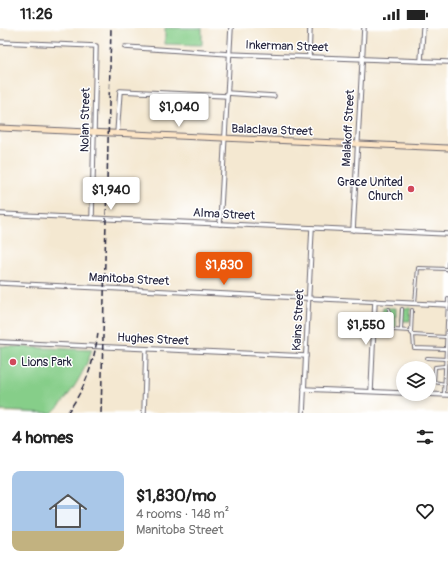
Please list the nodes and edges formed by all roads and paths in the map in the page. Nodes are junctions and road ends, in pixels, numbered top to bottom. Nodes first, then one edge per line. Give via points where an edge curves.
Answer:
1 (231, 28) edge
2 (310, 28) edge
3 (364, 28) edge
4 (423, 28) edge
5 (0, 42) edge
6 (125, 47) dead end
7 (230, 54) junction
8 (309, 56) junction
9 (362, 59) junction
10 (421, 61) junction
11 (448, 62) edge
12 (227, 95) junction
13 (274, 96) dead end
14 (0, 128) edge
15 (95, 133) junction
16 (116, 134) junction
17 (224, 138) junction
18 (357, 144) junction
19 (448, 148) edge
20 (0, 214) edge
21 (92, 218) junction
22 (220, 224) junction
23 (312, 228) junction
24 (353, 230) junction
25 (448, 234) edge
26 (448, 263) edge
27 (448, 270) edge
28 (0, 283) edge
29 (309, 298) junction
30 (448, 299) edge
31 (375, 301) junction
32 (415, 303) junction
33 (448, 305) edge
34 (389, 309) dead end
35 (402, 309) dead end
36 (412, 310) dead end
37 (374, 329) junction
38 (388, 330) junction
39 (401, 330) junction
40 (411, 331) junction
41 (413, 336) junction
42 (446, 337) junction
43 (0, 342) edge
44 (146, 349) junction
45 (446, 349) junction
46 (306, 356) junction
47 (427, 358) dead end
48 (446, 359) junction
49 (445, 366) junction
50 (445, 384) junction
51 (304, 388) junction
52 (371, 392) junction
53 (396, 393) edge
54 (436, 395) edge
55 (446, 395) edge
56 (144, 413) edge
57 (303, 413) edge

1 - 7 street
2 - 8 street
3 - 9 street, Malakoff Street
4 - 10 street
5 - 15 street, Nolan Street via 96,46
6 - 7 street, Inkerman Street
7 - 8 street, Inkerman Street
7 - 12 street
8 - 9 street, Inkerman Street
9 - 10 street, Inkerman Street
9 - 18 street, Malakoff Street
10 - 11 street, Inkerman Street
12 - 13 street
12 - 16 street via 120,91
12 - 17 street
14 - 15 street, Balaclava Street
15 - 16 street, Balaclava Street
15 - 21 street, Nolan Street
16 - 17 street, Balaclava Street
17 - 18 street, Balaclava Street
17 - 22 street
18 - 19 street, Balaclava Street
18 - 24 street, Malakoff Street
20 - 21 street, Alma Street
21 - 22 street, Alma Street
22 - 23 street, Alma Street
23 - 24 street, Alma Street
23 - 29 street, Kains Street
24 - 25 street, Alma Street
26 - 27 lane
27 - 32 lane via 418,268
28 - 29 street, Manitoba Street
29 - 31 street, Manitoba Street
29 - 46 street, Kains Street
30 - 33 lane
31 - 32 street, Manitoba Street
31 - 37 street
32 - 33 street, Manitoba Street
33 - 42 lane
34 - 38 lane
35 - 39 lane
36 - 40 lane
37 - 38 lane
37 - 52 street
38 - 39 lane
39 - 40 lane
40 - 41 lane
41 - 42 lane
41 - 45 lane via 414,348
42 - 45 lane
43 - 44 street, Hughes Street
44 - 46 street, Hughes Street
44 - 56 street
45 - 48 lane
46 - 51 street, Kains Street
47 - 48 lane
48 - 49 lane
49 - 50 lane
49 - 50 lane via 435,367 434,382
50 - 55 lane
51 - 52 street
51 - 57 street, Kains Street
52 - 53 street
54 - 55 street

